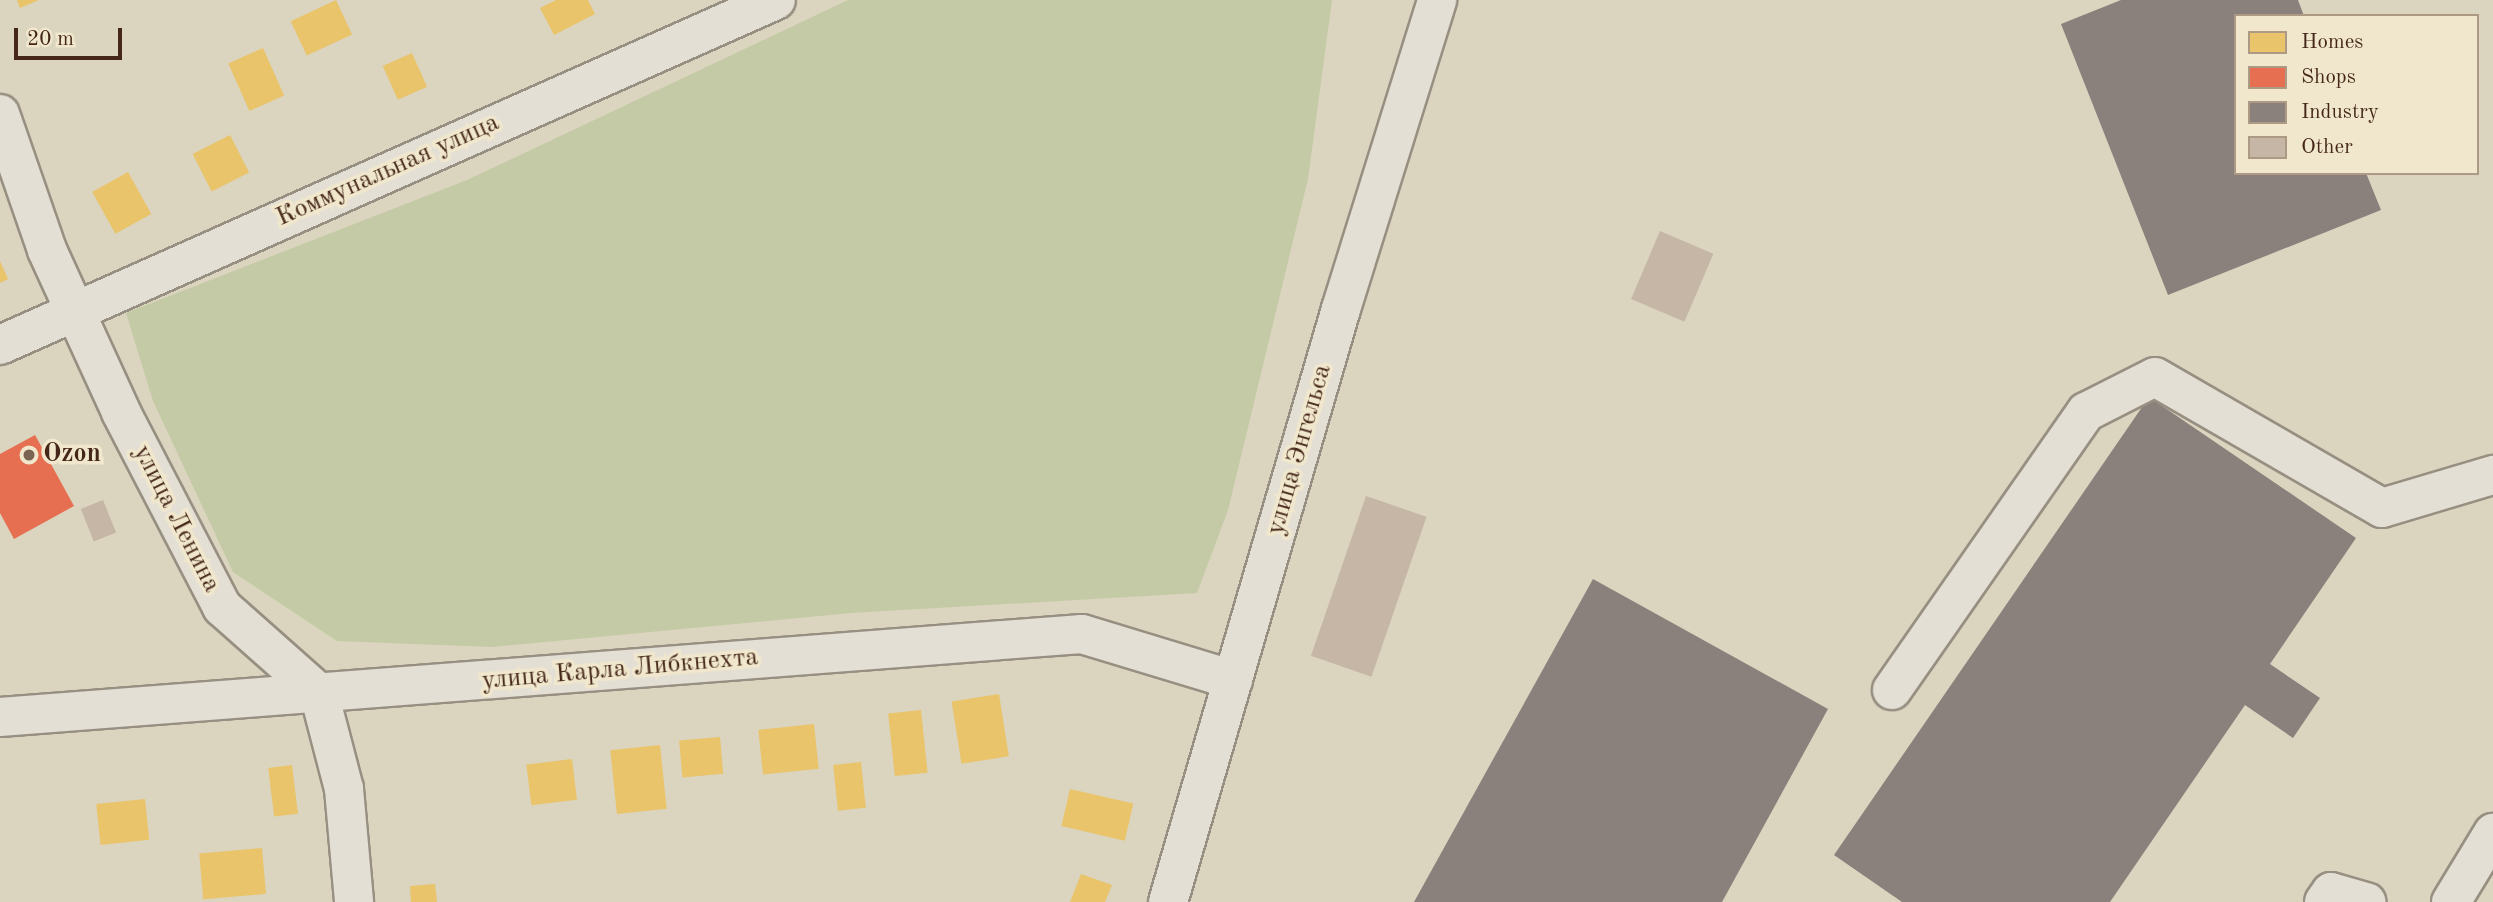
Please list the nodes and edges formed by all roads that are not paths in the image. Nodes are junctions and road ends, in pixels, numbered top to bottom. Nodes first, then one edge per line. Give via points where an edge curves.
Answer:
1 (776, 0) edge
2 (1437, 0) edge
3 (0, 114) edge
4 (76, 308) junction
5 (0, 345) edge
6 (2493, 475) edge
7 (1233, 680) junction
8 (1892, 690) dead end
9 (319, 692) junction
10 (0, 717) edge
11 (2493, 833) edge
12 (354, 902) edge
13 (1168, 902) edge
14 (2324, 902) edge
15 (2367, 902) edge
16 (2451, 902) edge

1 - 4 street, Коммунальная улица
2 - 7 street, улица Энгельса via 1340,309
3 - 4 street, улица Ленина via 47,250
4 - 5 street, Коммунальная улица
4 - 9 street, улица Ленина via 121,412 222,607
6 - 8 street via 2382,508 2155,377 2087,412
7 - 9 street, улица Карла Либкнехта via 1082,634
7 - 13 street, улица Энгельса
9 - 10 street, улица Карла Либкнехта
9 - 12 street via 344,789
11 - 16 street
14 - 15 street via 2331,892

